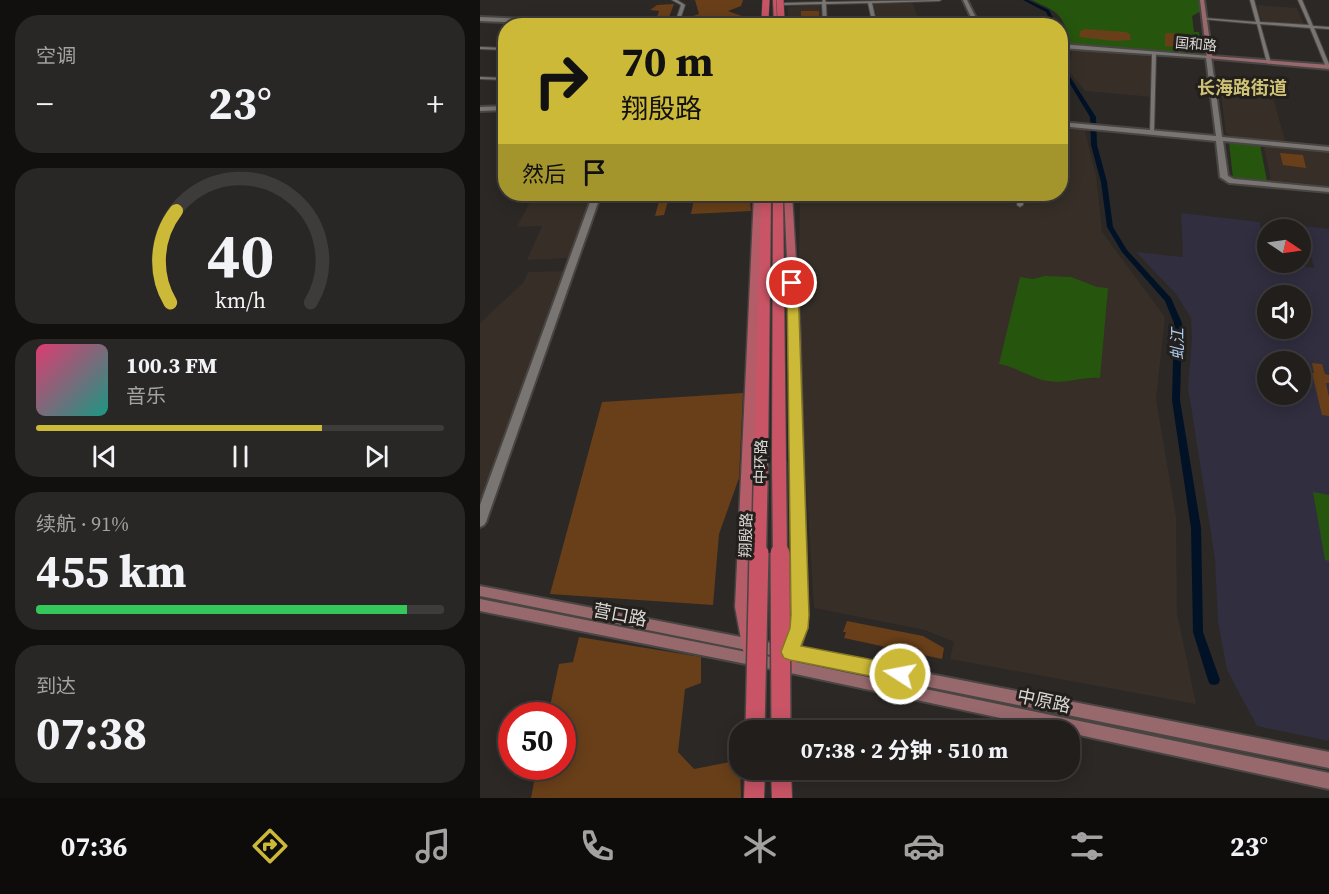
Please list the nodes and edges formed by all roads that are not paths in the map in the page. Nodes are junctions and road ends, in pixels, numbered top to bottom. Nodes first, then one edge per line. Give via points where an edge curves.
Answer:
1 (674, 0) edge
2 (766, 0) edge
3 (939, 0) edge
4 (965, 0) edge
5 (1202, 0) edge
6 (1252, 0) edge
7 (1300, 0) edge
8 (781, 2) edge
9 (824, 2) edge
10 (870, 3) junction
11 (679, 18) edge
12 (765, 18) edge
13 (766, 18) edge
14 (778, 18) edge
15 (782, 18) edge
16 (825, 18) edge
17 (873, 18) edge
18 (974, 18) edge
19 (1204, 19) junction
20 (480, 20) edge
21 (498, 20) edge
22 (498, 21) edge
23 (1258, 22) junction
24 (1310, 26) junction
25 (1329, 28) edge
26 (1068, 47) edge
27 (480, 48) edge
28 (498, 49) edge
29 (1154, 54) dead end
30 (1209, 57) junction
31 (1269, 63) junction
32 (1329, 68) edge
33 (480, 78) edge
34 (498, 79) edge
35 (498, 108) edge
36 (480, 109) edge
37 (1068, 125) edge
38 (1152, 132) junction
39 (1219, 138) junction
40 (1329, 148) edge
41 (1329, 190) edge
42 (595, 201) edge
43 (758, 201) edge
44 (765, 201) edge
45 (778, 201) edge
46 (788, 201) edge
47 (1021, 201) edge
48 (1020, 205) dead end
49 (480, 522) edge
50 (480, 591) edge
51 (480, 605) edge
52 (752, 652) junction
53 (788, 659) junction
54 (754, 720) edge
55 (754, 720) edge
56 (783, 720) edge
57 (784, 720) edge
58 (1329, 760) edge
59 (753, 780) edge
60 (784, 780) edge
61 (1329, 781) edge
62 (753, 798) edge
63 (784, 798) edge

1 - 11 street via 683,8
2 - 12 highway, bridge
2 - 13 highway, bridge
3 - 10 street
4 - 18 street
5 - 19 main road
6 - 23 street
7 - 24 street
8 - 9 street
8 - 14 highway, bridge
8 - 15 highway, bridge
9 - 10 street
9 - 16 street
10 - 17 street
19 - 23 street
19 - 30 main road
20 - 21 street
20 - 22 street
23 - 24 street
23 - 31 street
24 - 25 street
24 - 32 street
26 - 30 street, 国和路
27 - 28 street
29 - 38 street
30 - 31 main road, 国和路
30 - 39 street
31 - 32 main road, 国和路
33 - 34 street
35 - 36 street
37 - 38 street
38 - 39 street
39 - 40 street
39 - 41 street via 1224,177 1228,179
42 - 49 street
43 - 52 main road, 翔殷路 via 743,607
44 - 55 highway, 中环路, bridge
45 - 56 highway, 中环路, bridge
46 - 53 main road via 795,326 800,615
47 - 48 street
50 - 52 main road, 营口路
51 - 52 main road, 营口路
52 - 53 main road
52 - 54 main road, 翔殷路
53 - 57 main road
53 - 58 main road, 中原路
53 - 61 main road, 中原路
59 - 62 highway
60 - 63 highway

